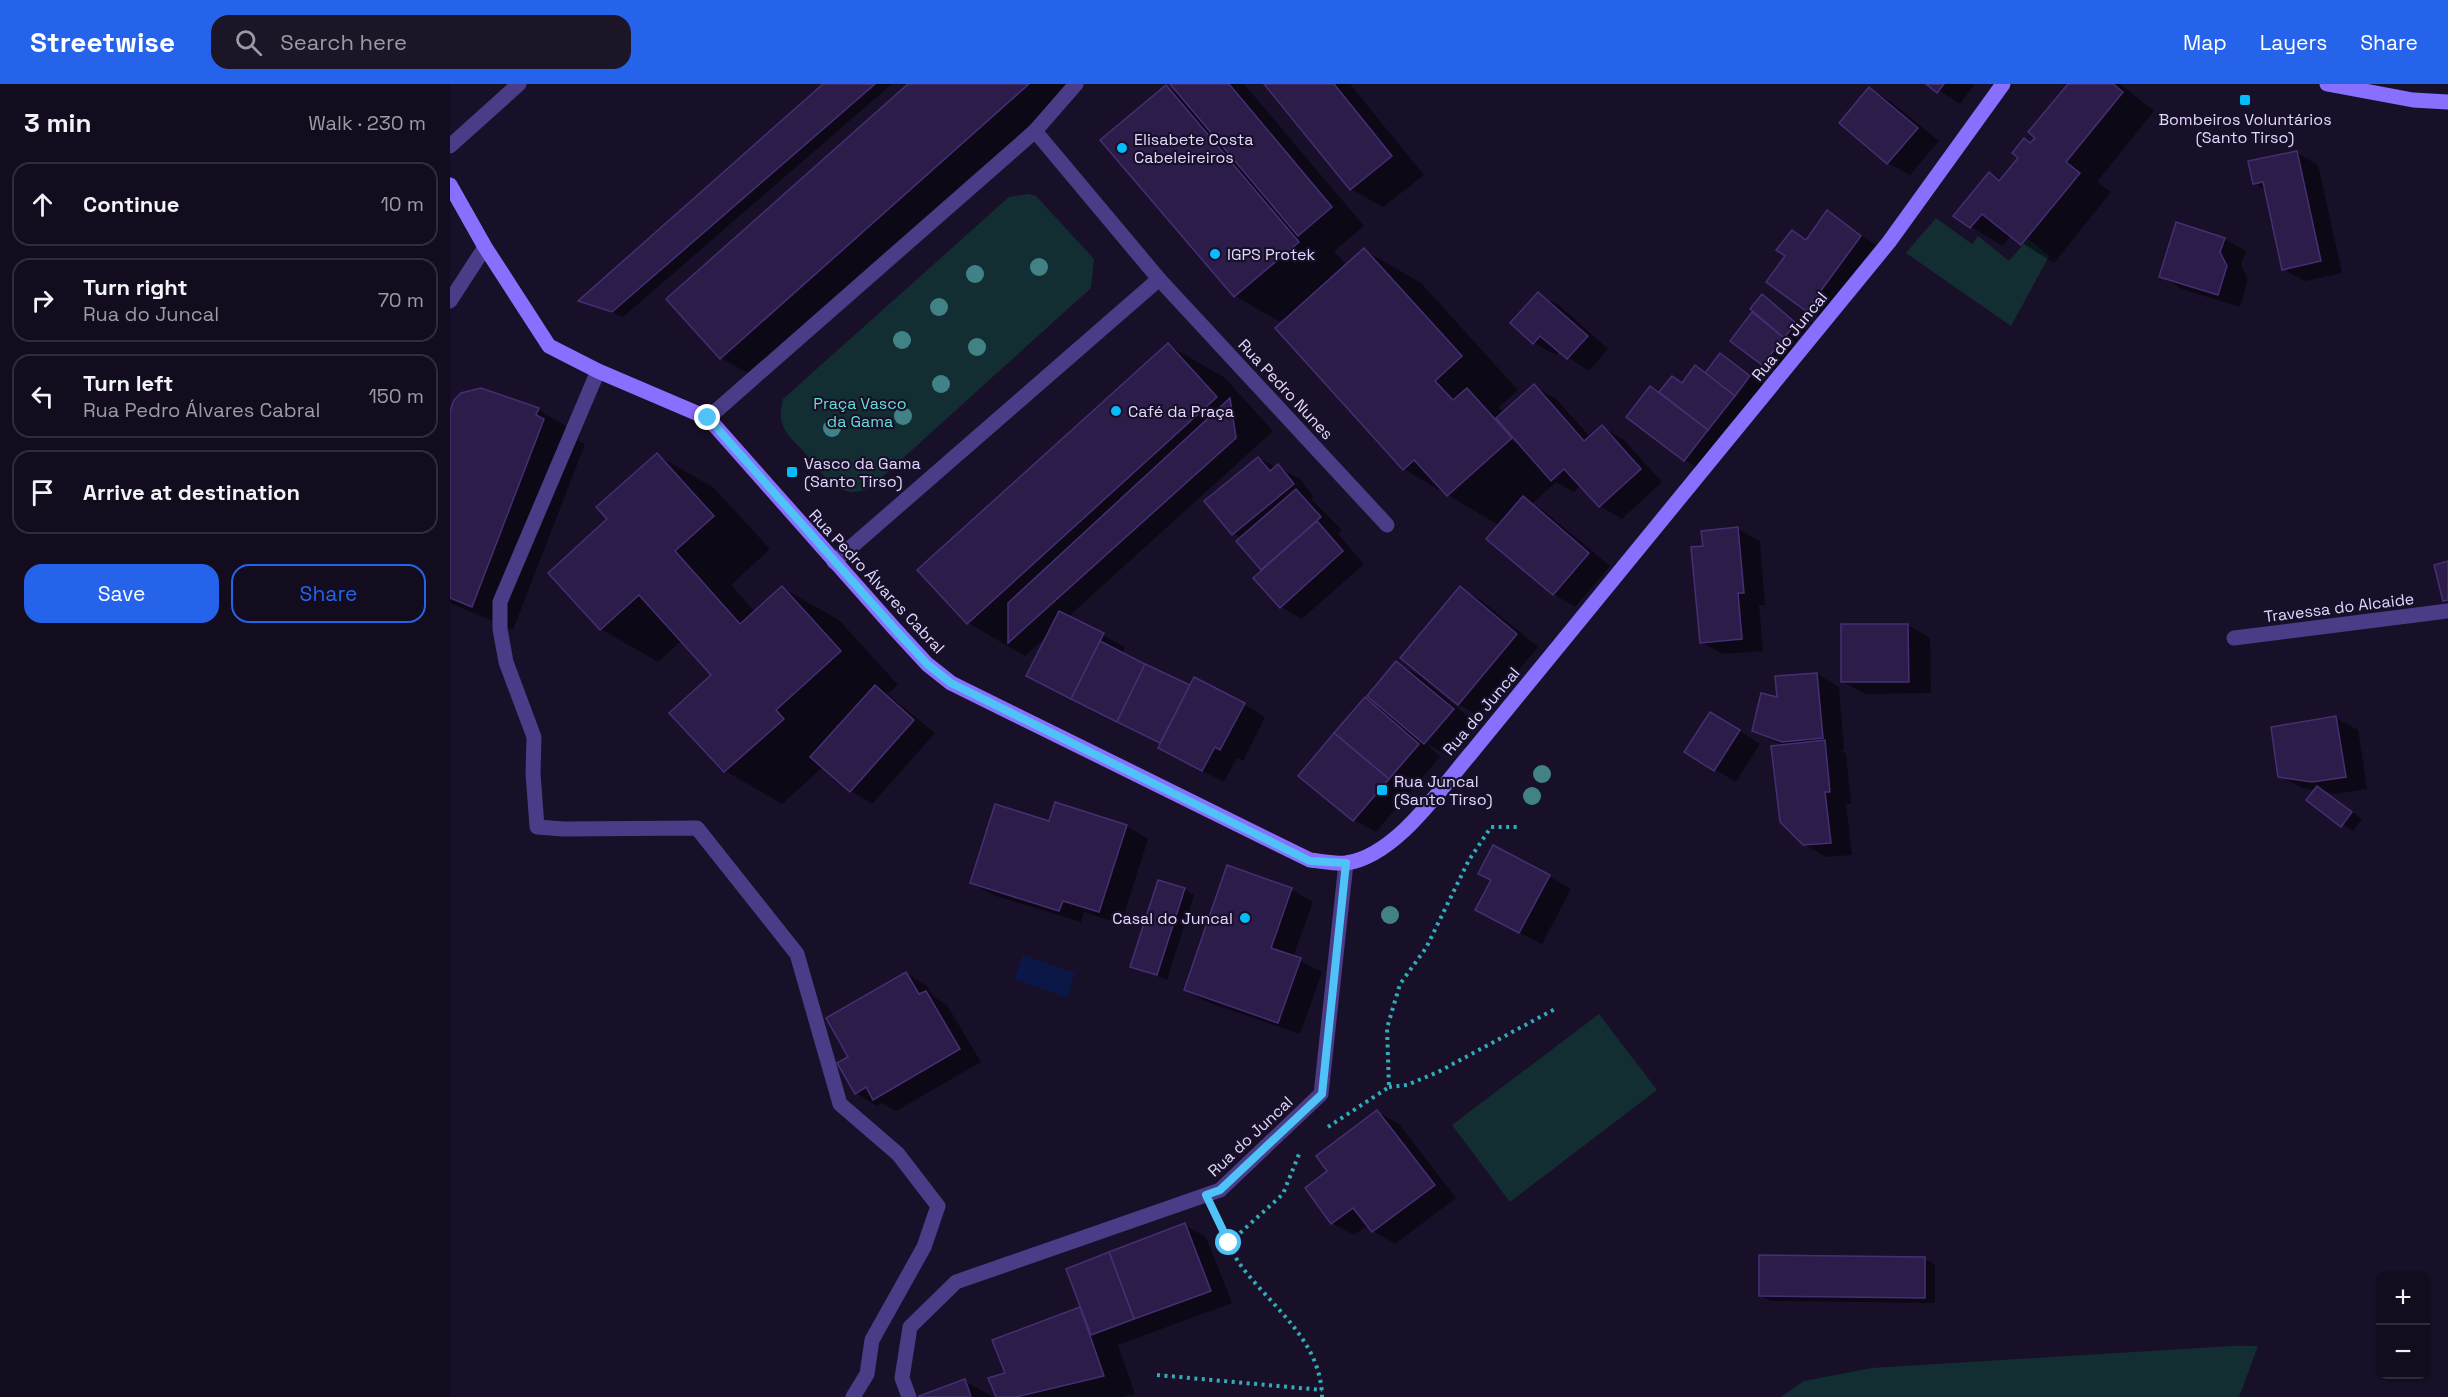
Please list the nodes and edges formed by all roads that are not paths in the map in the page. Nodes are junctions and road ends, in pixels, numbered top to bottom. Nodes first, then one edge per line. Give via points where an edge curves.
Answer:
1 (519, 84) edge
2 (1076, 84) edge
3 (2003, 84) edge
4 (2327, 84) edge
5 (2448, 102) edge
6 (1035, 131) junction
7 (450, 146) edge
8 (450, 185) edge
9 (485, 247) junction
10 (1159, 279) junction
11 (450, 301) edge
12 (598, 371) junction
13 (708, 418) junction
14 (1388, 525) dead end
15 (834, 562) junction
16 (2448, 611) edge
17 (2234, 638) dead end
18 (1346, 863) junction
19 (853, 1397) edge
20 (909, 1397) edge

1 - 7 street
2 - 6 street
3 - 18 street, Rua do Juncal via 1889,242 1472,752 1405,828 1375,853
4 - 5 street via 2413,100
6 - 10 street
6 - 13 street
8 - 9 street, Rua Pedro Álvares Cabral
9 - 11 street
9 - 12 street, Rua Pedro Álvares Cabral via 549,346
10 - 14 street, Rua Pedro Nunes
10 - 15 street
12 - 13 street, Rua Pedro Álvares Cabral
12 - 19 street via 500,602 506,662 534,737 532,773 537,827 697,828 797,954 840,1104 898,1154 938,1206 924,1247 872,1340 867,1374
13 - 15 street, Rua Pedro Álvares Cabral
15 - 18 street, Rua Pedro Álvares Cabral via 927,664 951,683 1310,861
16 - 17 street, Travessa do Alcaide
18 - 20 street, Rua do Juncal via 1322,1094 1220,1190 956,1282 910,1327 902,1378

